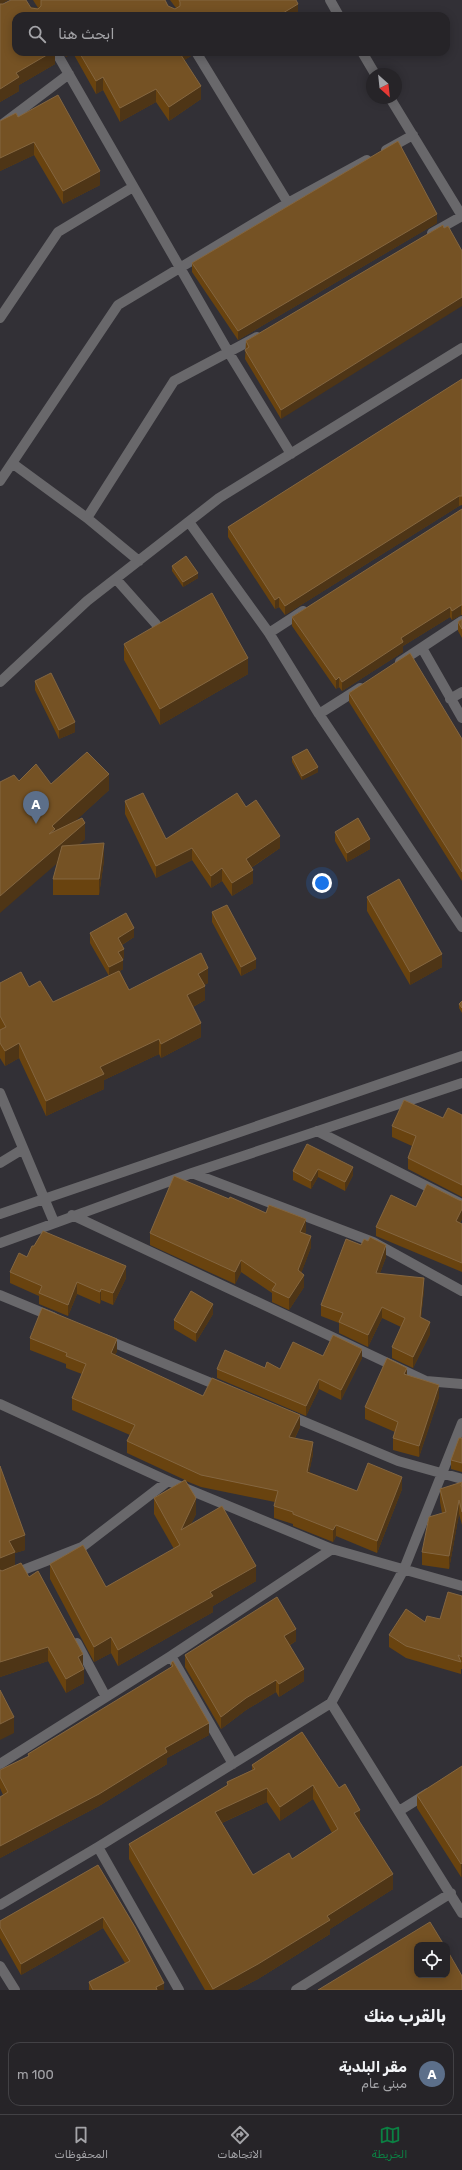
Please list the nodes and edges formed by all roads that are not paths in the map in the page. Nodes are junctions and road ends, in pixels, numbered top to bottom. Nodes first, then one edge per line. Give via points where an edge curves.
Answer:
1 (330, 0) edge
2 (338, 12) edge
3 (58, 56) edge
4 (198, 56) edge
5 (364, 56) edge
6 (371, 68) edge
7 (69, 74) junction
8 (394, 104) edge
9 (0, 126) edge
10 (413, 135) junction
11 (134, 186) junction
12 (288, 203) junction
13 (462, 216) edge
14 (421, 240) edge
15 (180, 268) junction
16 (0, 318) edge
17 (263, 333) edge
18 (462, 348) edge
19 (229, 353) junction
20 (292, 454) junction
21 (12, 463) junction
22 (0, 481) edge
23 (87, 518) junction
24 (189, 522) junction
25 (139, 561) junction
26 (116, 579) junction
27 (309, 608) edge
28 (462, 621) edge
29 (156, 624) edge
30 (269, 633) junction
31 (422, 648) junction
32 (390, 669) edge
33 (371, 681) edge
34 (0, 682) edge
35 (462, 692) edge
36 (450, 699) junction
37 (319, 714) junction
38 (462, 718) edge
39 (462, 927) edge
40 (462, 1056) edge
41 (462, 1083) edge
42 (0, 1093) edge
43 (317, 1131) junction
44 (23, 1149) junction
45 (0, 1163) edge
46 (192, 1173) junction
47 (45, 1197) junction
48 (462, 1204) edge
49 (0, 1214) edge
50 (72, 1215) junction
51 (54, 1222) junction
52 (0, 1243) edge
53 (462, 1291) edge
54 (0, 1295) edge
55 (66, 1322) edge
56 (96, 1335) edge
57 (462, 1384) edge
58 (228, 1390) edge
59 (0, 1404) edge
60 (280, 1412) edge
61 (462, 1423) edge
62 (442, 1472) junction
63 (462, 1479) edge
64 (168, 1481) junction
65 (332, 1549) junction
66 (404, 1569) junction
67 (0, 1579) edge
68 (462, 1586) edge
69 (72, 1635) edge
70 (171, 1656) junction
71 (106, 1697) junction
72 (331, 1703) junction
73 (0, 1764) edge
74 (233, 1764) junction
75 (437, 1788) edge
76 (399, 1811) junction
77 (98, 1847) junction
78 (451, 1893) junction
79 (0, 1905) edge
80 (462, 1913) edge
81 (0, 1966) edge
82 (15, 1990) edge
83 (179, 1990) edge
84 (296, 1990) edge

1 - 2 street
3 - 7 street
4 - 12 street
5 - 6 street
7 - 9 street
7 - 11 street
8 - 10 street
10 - 12 street
10 - 13 street
11 - 15 street
11 - 16 street via 58,232
12 - 15 street
13 - 14 street
15 - 19 street
15 - 21 street via 118,305
17 - 19 street
18 - 20 street
19 - 20 street
19 - 23 street via 174,381
20 - 24 street via 219,498
21 - 22 street
21 - 23 street
23 - 25 street
24 - 25 street
24 - 30 street
25 - 26 street
26 - 29 street
26 - 34 street via 87,601
27 - 30 street
28 - 31 street
30 - 37 street
31 - 32 street
31 - 36 street
33 - 37 street
35 - 36 street
36 - 38 street
37 - 39 street
40 - 47 street
41 - 43 street
42 - 44 street
43 - 46 street
43 - 48 street
44 - 45 street
44 - 47 street
46 - 50 street
46 - 53 street via 373,1242
47 - 49 street
47 - 51 street
50 - 51 street
50 - 57 street via 426,1381
51 - 52 street
54 - 55 street
56 - 58 street
59 - 64 street
60 - 62 street via 398,1461
61 - 62 street
62 - 63 street
62 - 66 street
64 - 65 street
64 - 67 street via 82,1547 37,1569
65 - 66 street
65 - 70 street
66 - 68 street
66 - 72 street
69 - 71 street
70 - 71 street
70 - 74 street
71 - 73 street
72 - 74 street
72 - 76 street
74 - 77 street
75 - 76 street
76 - 78 street
77 - 79 street
77 - 83 street
78 - 80 street
78 - 84 street
81 - 82 street

